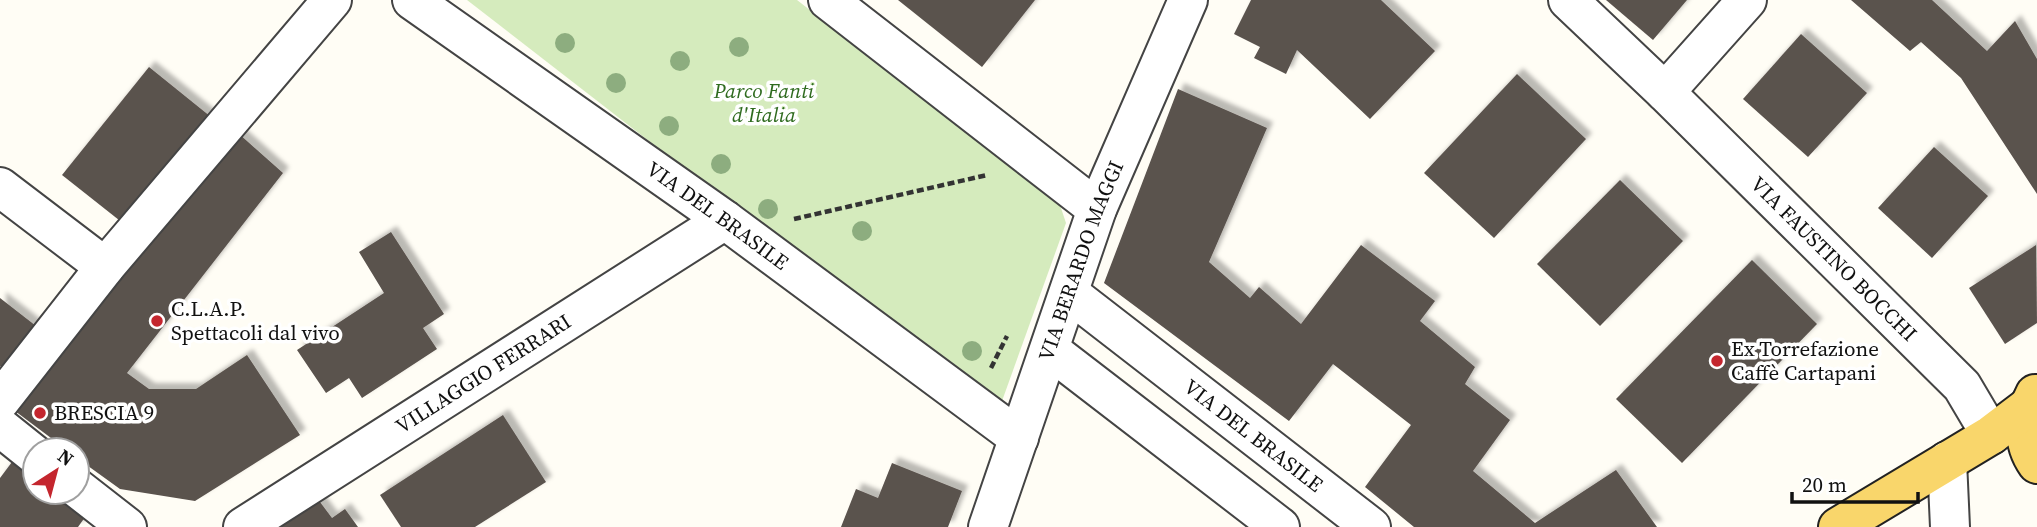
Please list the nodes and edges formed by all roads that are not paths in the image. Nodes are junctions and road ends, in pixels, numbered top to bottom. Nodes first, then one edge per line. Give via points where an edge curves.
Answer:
1 (332, 0) edge
2 (412, 0) edge
3 (828, 0) edge
4 (1188, 0) edge
5 (1568, 0) edge
6 (1747, 0) edge
7 (1665, 92) junction
8 (0, 187) edge
9 (1097, 209) junction
10 (725, 220) junction
11 (105, 267) junction
12 (1069, 293) junction
13 (1050, 350) junction
14 (2032, 398) edge
15 (0, 401) edge
16 (0, 427) edge
17 (1991, 435) junction
18 (1019, 438) junction
19 (21, 444) edge
20 (1947, 461) junction
21 (2034, 461) edge
22 (91, 499) edge
23 (127, 527) edge
24 (243, 527) edge
25 (988, 527) edge
26 (1280, 527) edge
27 (1371, 527) edge
28 (1838, 527) edge
29 (1950, 527) edge

1 - 11 street
2 - 10 street, VIA DEL BRASILE
3 - 9 street
4 - 9 street, VIA BERARDO MAGGI
5 - 7 street, VIA FAUSTINO BOCCHI
6 - 7 street
7 - 17 street, VIA FAUSTINO BOCCHI via 1962,386
8 - 11 street
9 - 12 street, VIA BERARDO MAGGI
10 - 18 street, VIA DEL BRASILE
10 - 24 street, VILLAGGIO FERRARI
11 - 15 street
12 - 13 street, VIA BERARDO MAGGI
12 - 27 street, VIA DEL BRASILE
13 - 18 street, VIA BERARDO MAGGI
13 - 26 street
14 - 17 main road
14 - 21 main road via 2025,433
16 - 19 street
17 - 20 main road
17 - 21 main road via 2013,443
18 - 25 street, VIA BERARDO MAGGI
20 - 28 main road
20 - 29 street
22 - 23 street

